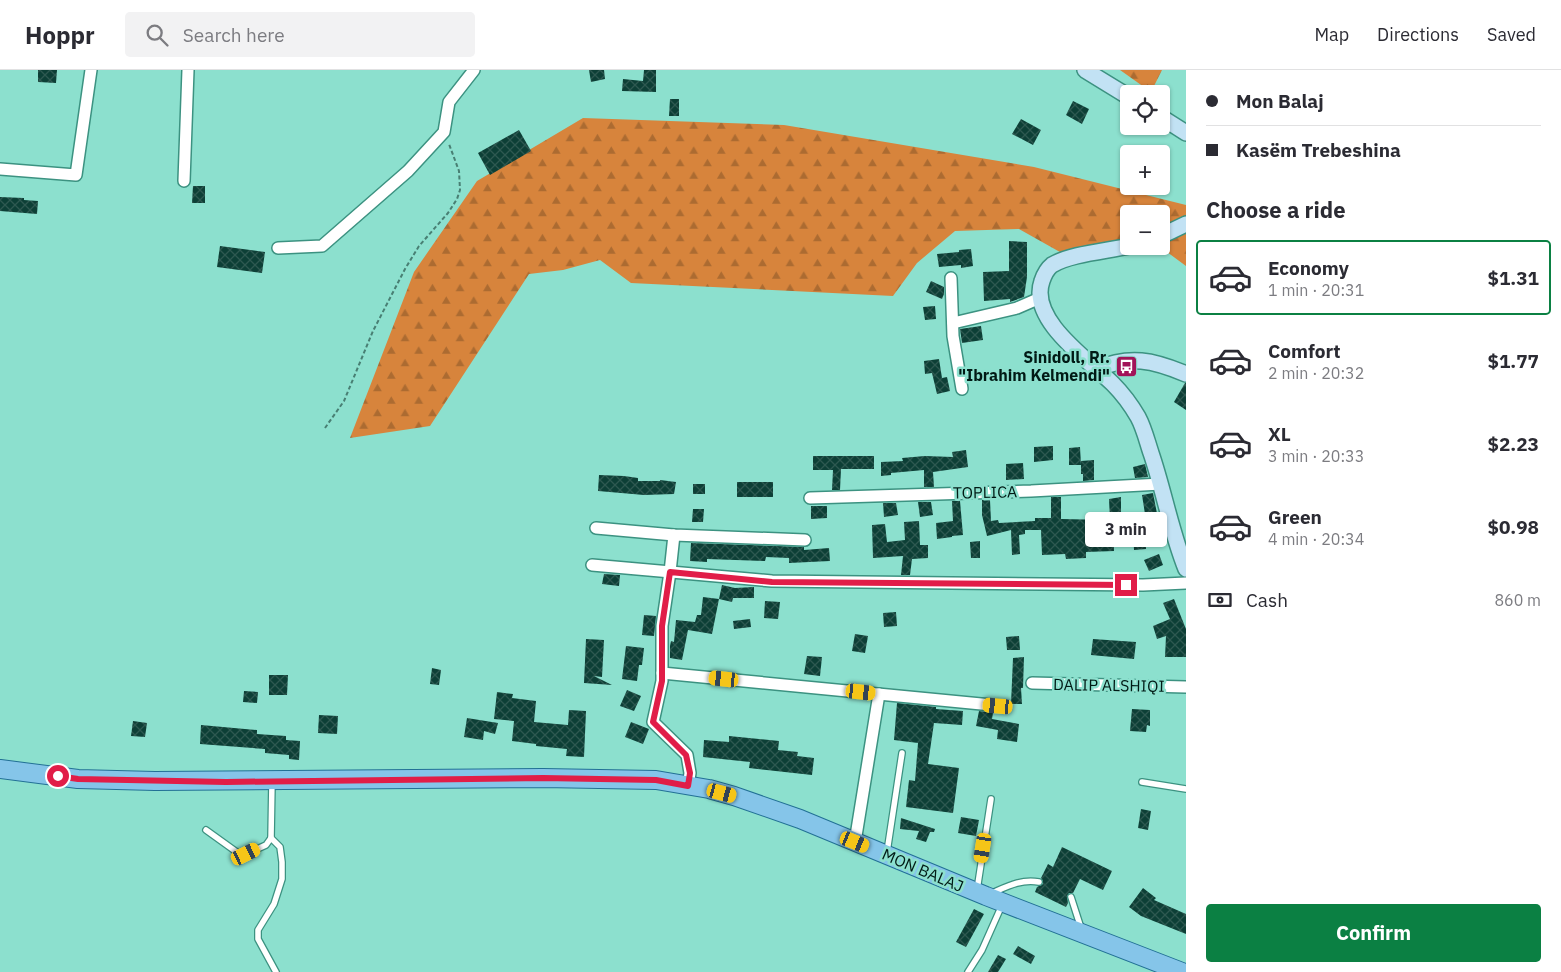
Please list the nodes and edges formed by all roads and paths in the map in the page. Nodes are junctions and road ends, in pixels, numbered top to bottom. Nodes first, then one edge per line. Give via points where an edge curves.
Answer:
1 (91, 70) edge
2 (188, 70) edge
3 (474, 70) edge
4 (1085, 70) edge
5 (1120, 91) edge
6 (1170, 123) edge
7 (444, 132) junction
8 (1186, 133) edge
9 (0, 169) edge
10 (184, 181) dead end
11 (1186, 224) edge
12 (1170, 232) edge
13 (278, 248) dead end
14 (1120, 248) edge
15 (952, 278) dead end
16 (1040, 298) junction
17 (952, 323) junction
18 (1096, 369) junction
19 (1186, 374) edge
20 (962, 389) dead end
21 (326, 428) dead end
22 (1161, 484) junction
23 (810, 498) dead end
24 (596, 528) dead end
25 (674, 536) junction
26 (805, 540) dead end
27 (592, 565) dead end
28 (1186, 569) edge
29 (670, 572) junction
30 (1186, 583) edge
31 (662, 673) junction
32 (1032, 683) dead end
33 (1186, 687) edge
34 (879, 694) junction
35 (1002, 706) dead end
36 (902, 753) dead end
37 (0, 769) edge
38 (272, 781) junction
39 (1142, 782) dead end
40 (688, 786) junction
41 (1186, 789) edge
42 (991, 799) dead end
43 (206, 830) dead end
44 (271, 838) junction
45 (855, 842) junction
46 (886, 854) junction
47 (1039, 882) dead end
48 (981, 894) junction
49 (1071, 897) dead end
50 (1003, 903) junction
51 (1082, 933) junction
52 (276, 972) edge
53 (968, 972) edge
54 (1182, 972) edge

1 - 9 street via 76,175
2 - 10 street
3 - 7 street via 449,102
4 - 5 street
6 - 8 street
7 - 13 street via 408,171 322,246
7 - 21 path via 459,172 457,200 419,246 405,269 344,401
11 - 12 street
14 - 16 street via 1060,261 1049,267 1040,285
15 - 17 street
16 - 17 street via 1017,308
16 - 18 street via 1058,334
17 - 20 street
18 - 19 street via 1124,360 1141,360
18 - 22 street via 1128,401 1140,420
22 - 23 street, TOPLICA
22 - 28 street
24 - 25 street
25 - 26 street
25 - 29 street
27 - 29 street
29 - 30 street via 791,582
29 - 31 street via 662,626
31 - 34 street
31 - 40 street via 653,722 686,755 690,773
32 - 33 street, DALIP ALSHIQI
34 - 35 street
34 - 45 street
36 - 46 lane
37 - 38 main road, MON BALAJ via 78,779
38 - 40 main road, MON BALAJ via 543,778 656,780
38 - 44 lane
39 - 41 lane
40 - 45 main road, MON BALAJ via 734,796
42 - 48 lane
43 - 44 lane via 238,853 246,854 266,845
44 - 52 lane via 280,847 282,879 274,904 258,930 258,939
45 - 46 main road, MON BALAJ
46 - 48 main road, MON BALAJ
47 - 48 lane via 1020,881
48 - 50 main road, MON BALAJ
49 - 51 lane
50 - 51 main road, MON BALAJ
50 - 53 lane via 982,950
51 - 54 main road, MON BALAJ

